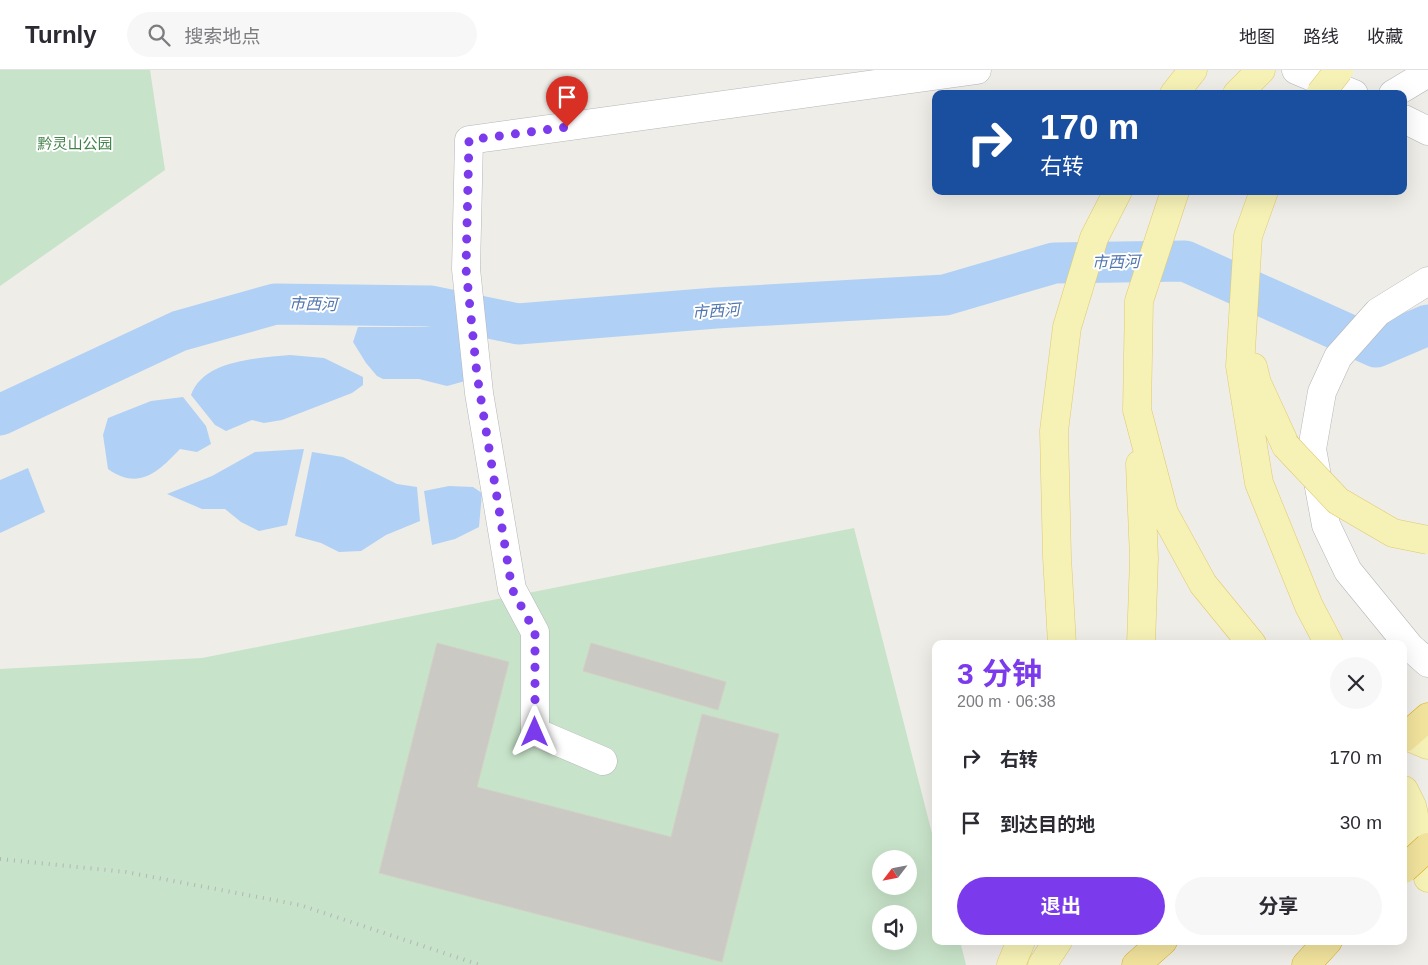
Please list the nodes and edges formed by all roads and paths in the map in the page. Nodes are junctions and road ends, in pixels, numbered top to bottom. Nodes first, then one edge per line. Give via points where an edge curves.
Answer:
1 (977, 70) edge
2 (1193, 70) edge
3 (1261, 70) edge
4 (1296, 70) edge
5 (1338, 70) edge
6 (1428, 73) edge
7 (1177, 90) edge
8 (1241, 90) edge
9 (1323, 90) edge
10 (1344, 90) edge
11 (1400, 90) edge
12 (1407, 120) edge
13 (1428, 131) edge
14 (1116, 195) edge
15 (1174, 195) edge
16 (1263, 195) edge
17 (1275, 195) edge
18 (1248, 236) junction
19 (1428, 281) edge
20 (1243, 319) junction
21 (1137, 410) junction
22 (1428, 540) edge
23 (1062, 640) edge
24 (1141, 640) edge
25 (1249, 640) edge
26 (1327, 640) edge
27 (1404, 640) edge
28 (1407, 643) edge
29 (1428, 663) edge
30 (1428, 717) edge
31 (1407, 734) edge
32 (1407, 737) edge
33 (1428, 745) edge
34 (603, 761) dead end
35 (1407, 796) edge
36 (1428, 847) edge
37 (1407, 866) edge
38 (1428, 878) edge
39 (1019, 945) edge
40 (1055, 945) edge
41 (1158, 945) edge
42 (1324, 945) edge
43 (1011, 965) edge
44 (1042, 965) edge
45 (1136, 965) edge
46 (1306, 965) edge

1 - 34 street via 469,140 466,269 479,393 512,589 535,632 535,732
2 - 7 main road
3 - 8 main road
4 - 10 street
5 - 9 main road, bridge
6 - 11 street
12 - 13 street
14 - 23 main road via 1094,238 1067,328 1054,431
15 - 21 main road via 1139,301
16 - 18 main road
17 - 18 street
18 - 20 main road
19 - 27 street, bridge via 1378,312 1338,356 1322,392 1312,449 1326,525 1348,571
20 - 22 main road, bridge via 1257,383 1286,446 1338,501 1393,533
20 - 26 main road via 1240,366 1259,483 1309,606
21 - 24 main road via 1144,558
21 - 25 main road via 1164,513 1203,584
28 - 29 street, bridge
30 - 31 highway
32 - 33 main road
35 - 38 main road
36 - 37 highway, bridge
39 - 43 main road
40 - 44 main road
41 - 45 highway
42 - 46 highway

